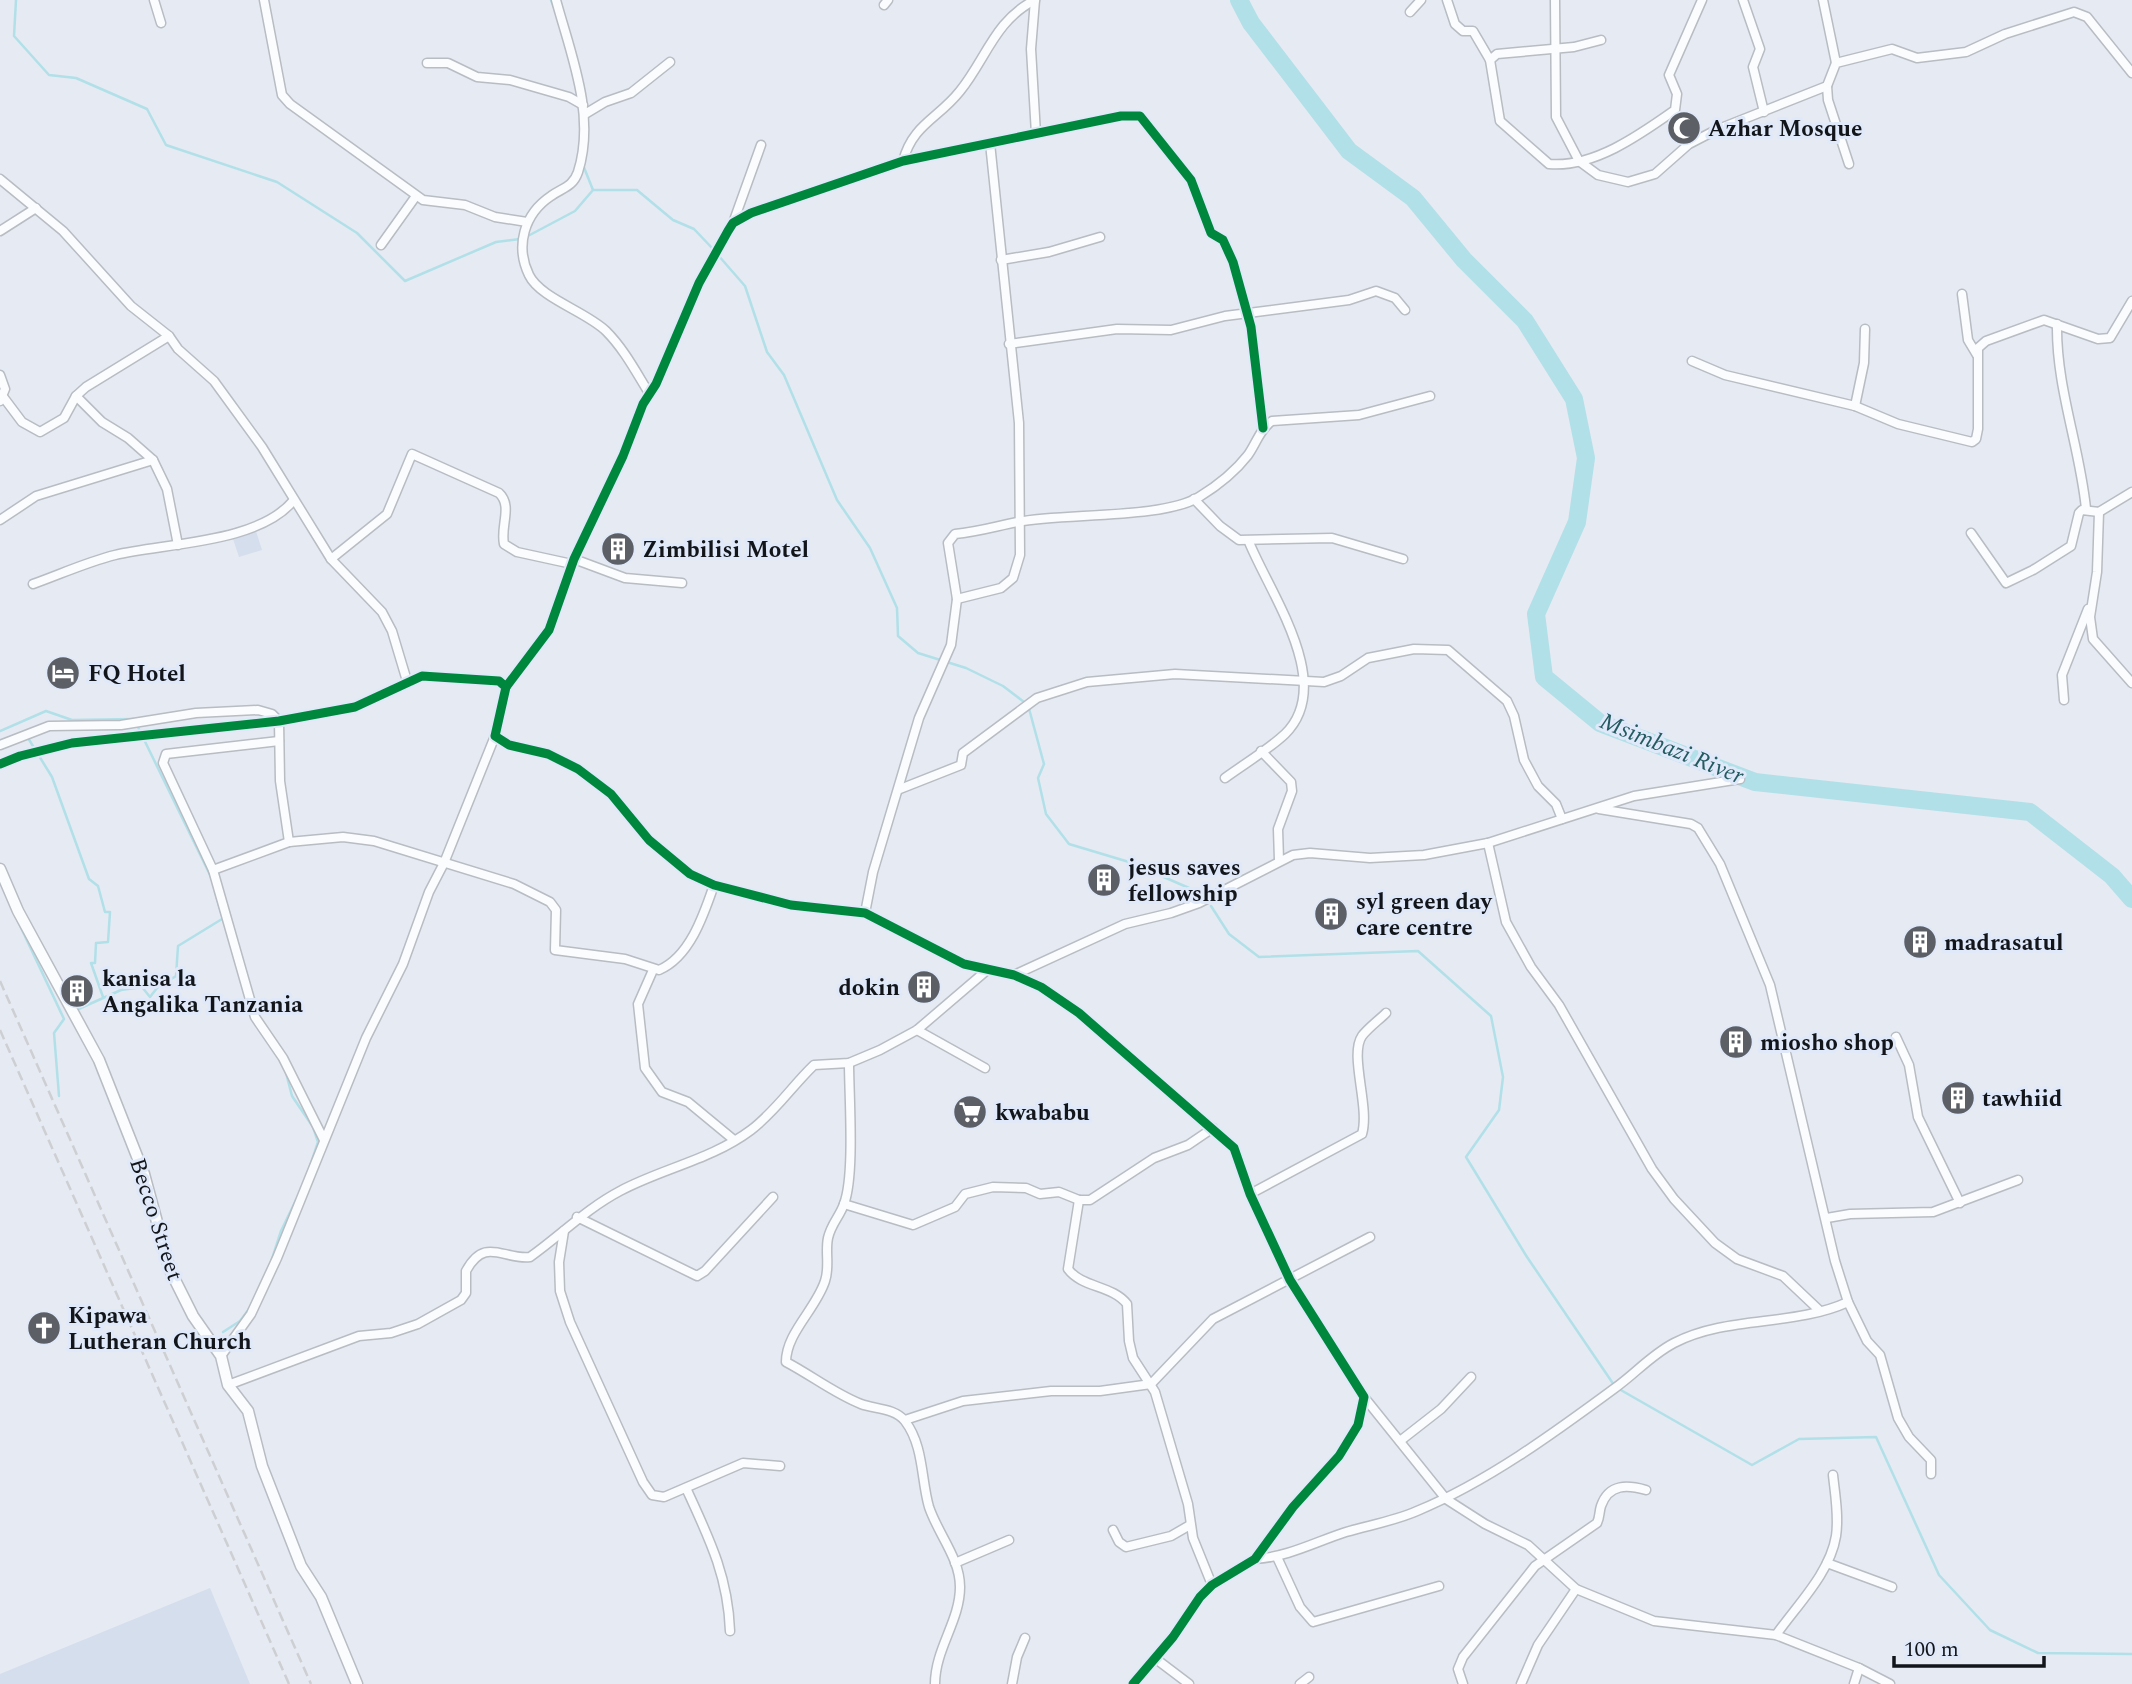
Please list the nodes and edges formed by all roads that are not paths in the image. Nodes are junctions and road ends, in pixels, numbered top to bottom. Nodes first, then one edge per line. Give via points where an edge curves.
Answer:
1 (155, 0) edge
2 (264, 0) edge
3 (556, 0) edge
4 (1035, 0) edge
5 (1421, 0) edge
6 (1447, 0) edge
7 (1555, 0) edge
8 (1702, 0) edge
9 (1743, 0) edge
10 (1823, 0) edge
11 (1410, 12) dead end
12 (160, 23) dead end
13 (1601, 40) dead end
14 (1554, 50) junction
15 (1490, 60) junction
16 (670, 62) dead end
17 (428, 63) dead end
18 (1836, 63) junction
19 (2132, 73) edge
20 (1827, 86) junction
21 (584, 110) junction
22 (1763, 112) junction
23 (1036, 134) junction
24 (990, 143) junction
25 (761, 145) dead end
26 (903, 161) junction
27 (1579, 161) junction
28 (1849, 164) dead end
29 (0, 179) edge
30 (416, 196) junction
31 (36, 208) junction
32 (527, 222) junction
33 (733, 223) junction
34 (0, 232) edge
35 (1100, 237) dead end
36 (381, 245) dead end
37 (1001, 260) junction
38 (1962, 294) dead end
39 (2132, 301) edge
40 (1405, 310) dead end
41 (1248, 313) junction
42 (2057, 324) junction
43 (1865, 329) dead end
44 (169, 336) junction
45 (1009, 344) junction
46 (1977, 355) junction
47 (1692, 361) dead end
48 (0, 375) edge
49 (649, 393) junction
50 (76, 396) junction
51 (1430, 396) dead end
52 (2, 400) edge
53 (1855, 407) junction
54 (1263, 428) junction
55 (153, 460) junction
56 (2132, 492) edge
57 (1194, 499) junction
58 (293, 501) junction
59 (2086, 509) junction
60 (2099, 512) junction
61 (0, 520) edge
62 (1019, 521) junction
63 (1972, 533) dead end
64 (1250, 542) junction
65 (178, 545) junction
66 (331, 559) junction
67 (1403, 559) dead end
68 (573, 562) junction
69 (682, 583) dead end
70 (33, 584) dead end
71 (2094, 597) junction
72 (957, 598) junction
73 (407, 681) junction
74 (1307, 683) junction
75 (2132, 683) edge
76 (506, 687) junction
77 (2064, 700) dead end
78 (279, 721) junction
79 (495, 736) junction
80 (279, 741) junction
81 (0, 745) edge
82 (1261, 751) junction
83 (0, 764) edge
84 (1225, 778) dead end
85 (1740, 779) dead end
86 (900, 789) junction
87 (1599, 809) junction
88 (1562, 819) junction
89 (289, 842) junction
90 (1488, 843) junction
91 (1279, 860) junction
92 (444, 863) junction
93 (0, 869) edge
94 (213, 870) junction
95 (715, 886) junction
96 (865, 913) junction
97 (653, 970) junction
98 (986, 971) junction
99 (1014, 975) junction
100 (1386, 1013) dead end
101 (916, 1030) junction
102 (1896, 1037) dead end
103 (849, 1063) junction
104 (985, 1068) dead end
105 (1213, 1128) junction
106 (324, 1140) junction
107 (734, 1140) junction
108 (2018, 1180) dead end
109 (1251, 1194) junction
110 (773, 1197) dead end
111 (1079, 1200) junction
112 (1960, 1203) junction
113 (844, 1204) junction
114 (577, 1217) junction
115 (1827, 1219) junction
116 (564, 1231) junction
117 (1370, 1237) dead end
118 (1290, 1280) junction
119 (1849, 1302) junction
120 (1820, 1311) junction
121 (220, 1356) junction
122 (1471, 1377) dead end
123 (1150, 1384) junction
124 (228, 1385) junction
125 (1364, 1397) junction
126 (905, 1420) junction
127 (1400, 1441) junction
128 (780, 1466) dead end
129 (1931, 1474) dead end
130 (1833, 1475) dead end
131 (685, 1488) junction
132 (1646, 1490) dead end
133 (1446, 1499) junction
134 (1190, 1525) junction
135 (1113, 1530) dead end
136 (1009, 1540) dead end
137 (1277, 1557) junction
138 (1255, 1559) junction
139 (1546, 1560) junction
140 (955, 1563) junction
141 (1827, 1563) junction
142 (1212, 1585) junction
143 (1439, 1586) dead end
144 (1892, 1587) dead end
145 (1576, 1589) junction
146 (730, 1631) dead end
147 (1776, 1635) junction
148 (1026, 1638) dead end
149 (1156, 1659) junction
150 (1859, 1668) junction
151 (1308, 1677) dead end
152 (357, 1684) edge
153 (935, 1684) edge
154 (1012, 1684) edge
155 (1133, 1684) edge
156 (1189, 1684) edge
157 (1300, 1684) edge
158 (1464, 1684) edge
159 (1521, 1684) edge
160 (1854, 1684) edge
161 (1890, 1684) edge

1 - 12 street
2 - 30 street via 282,94
3 - 21 street
4 - 23 street via 1031,49
4 - 26 street via 1001,26 961,90 911,137
5 - 11 street
6 - 15 street via 1455,24 1463,31 1473,31
7 - 14 street
8 - 27 street via 1669,75 1677,94 1675,110 1616,149
9 - 22 street via 1759,49 1753,67
10 - 18 street
13 - 14 street
14 - 15 street via 1497,54
14 - 27 street via 1556,117
15 - 27 street via 1500,121 1549,164
16 - 21 street via 631,93
17 - 21 street via 448,62 477,77 510,80 569,97
18 - 19 street via 1892,49 1917,58 1966,52 2074,12 2087,18
18 - 20 street
20 - 22 street
20 - 28 street
21 - 32 street via 578,174 535,209
22 - 27 street via 1689,144 1655,174 1642,178 1618,181 1598,175
23 - 24 street
23 - 41 street via 1140,116 1191,180 1211,233 1223,240 1233,262
24 - 26 street
24 - 37 street
25 - 33 street
26 - 33 street
29 - 31 street
30 - 32 street
30 - 36 street
31 - 34 street
31 - 44 street via 64,231 131,306
32 - 49 street via 522,238 534,284 606,331
33 - 49 street via 699,283
35 - 37 street
37 - 45 street
38 - 46 street via 1968,340
39 - 42 street via 2110,338 2098,339
40 - 41 street via 1395,298 1376,291 1349,300
41 - 45 street via 1171,330 1117,329
41 - 54 street
42 - 46 street via 2032,322 1986,341
42 - 59 street via 2065,408 2081,464
43 - 53 street
44 - 50 street
44 - 58 street via 214,381 262,447
45 - 62 street via 1019,423
46 - 53 street via 1978,429 1972,442 1898,424
47 - 53 street via 1724,375
48 - 52 street via 5,389
49 - 68 street
50 - 52 street via 64,418 40,432 22,422
50 - 55 street
51 - 54 street via 1346,417 1280,419
54 - 57 street via 1235,470
55 - 61 street via 36,496
55 - 65 street via 167,489
56 - 60 street
57 - 62 street via 1150,510
57 - 64 street via 1234,538
58 - 65 street via 283,514
58 - 66 street
59 - 60 street
59 - 63 street via 2079,513 2071,546 2006,583
60 - 71 street
62 - 72 street via 1020,555 1013,578 992,591
62 - 72 street via 956,534 947,543
64 - 67 street via 1332,538
64 - 74 street via 1295,642
65 - 70 street via 92,561
66 - 68 street via 387,514 412,454 506,499 503,544 517,552
66 - 73 street via 382,612
68 - 69 street via 634,580
68 - 76 street via 549,630
71 - 75 street via 2090,617 2093,639
71 - 77 street via 2062,675
72 - 86 street via 951,645 919,718
73 - 76 street via 439,675 499,681
73 - 78 street via 355,707
74 - 82 street via 1295,720
74 - 86 street via 1157,675 1087,682 1037,698 962,753 961,765
74 - 88 street via 1341,676 1368,659 1414,649 1448,650 1510,707 1524,760
76 - 79 street
78 - 80 street
78 - 81 street via 258,710 196,713 121,725 49,726
78 - 83 street via 72,743
79 - 92 street
79 - 95 street via 578,769 611,794 673,863
80 - 89 street
80 - 94 street via 163,757
82 - 84 street
82 - 91 street via 1291,782 1278,829
85 - 87 street via 1634,796
86 - 96 street
87 - 88 street
87 - 115 street via 1691,824 1699,828 1720,864 1770,985
88 - 90 street
89 - 92 street via 353,838
89 - 94 street
90 - 91 street via 1424,855 1370,858 1310,853
90 - 120 street via 1498,898 1511,931 1559,1005 1652,1169 1715,1243 1737,1259 1783,1276
91 - 99 street via 1199,903 1125,924
92 - 97 street via 514,884 550,902 556,910 555,950 625,959
92 - 106 street
93 - 121 street, Becco Street via 99,1060 144,1174 170,1270
94 - 106 street via 255,1017 283,1058
95 - 96 street via 791,905
95 - 97 street via 687,945 668,967
96 - 98 street
97 - 107 street via 638,1004 645,1068 662,1093 688,1102
98 - 99 street
98 - 101 street
99 - 105 street via 1079,1013
100 - 109 street via 1357,1048 1364,1094 1362,1134
101 - 103 street
101 - 104 street
102 - 112 street via 1909,1065 1918,1117
103 - 107 street via 814,1065 776,1109
103 - 113 street
105 - 109 street via 1234,1148
105 - 111 street via 1188,1145 1154,1158 1102,1194
106 - 121 street via 251,1314
107 - 114 street via 699,1161 623,1189
108 - 112 street
109 - 118 street
110 - 114 street via 697,1276
111 - 113 street via 1059,1192 1040,1194 1026,1188 993,1186 965,1194 954,1208 913,1225
111 - 123 street via 1068,1269 1074,1278 1106,1289 1127,1304 1133,1358
112 - 115 street via 1933,1212
113 - 126 street via 829,1236 827,1277 786,1348 786,1362 861,1404
114 - 116 street
115 - 119 street
116 - 124 street via 530,1257 499,1250 479,1255 466,1271 466,1293 461,1300 418,1324 359,1336
116 - 131 street via 560,1291 643,1482 657,1498
117 - 118 street
118 - 123 street via 1213,1319
118 - 125 street
119 - 120 street
119 - 129 street via 1867,1341 1880,1355 1903,1428 1931,1460
120 - 133 street via 1714,1327 1673,1344 1647,1359 1616,1388
121 - 124 street, Becco Street
122 - 127 street via 1441,1409
123 - 126 street via 963,1401
123 - 134 street via 1188,1504
124 - 152 street, Becco Street via 248,1411 262,1466 301,1566 321,1597
125 - 127 street
125 - 138 street via 1350,1440
126 - 140 street via 924,1465 929,1507
127 - 133 street
128 - 131 street via 743,1463
130 - 141 street via 1836,1535
131 - 146 street via 720,1565
132 - 139 street via 1618,1487 1603,1502 1597,1523
133 - 137 street via 1384,1524
133 - 139 street
134 - 135 street via 1171,1536 1126,1547
134 - 142 street
136 - 140 street
137 - 138 street
137 - 143 street via 1300,1607 1313,1622
138 - 142 street
139 - 145 street
139 - 158 street via 1531,1571 1463,1657 1458,1669
140 - 153 street via 960,1589
141 - 144 street
141 - 147 street
142 - 149 street
145 - 147 street via 1654,1621
145 - 159 street via 1538,1645
147 - 150 street
148 - 154 street
149 - 155 street
149 - 156 street
150 - 160 street
150 - 161 street
151 - 157 street

